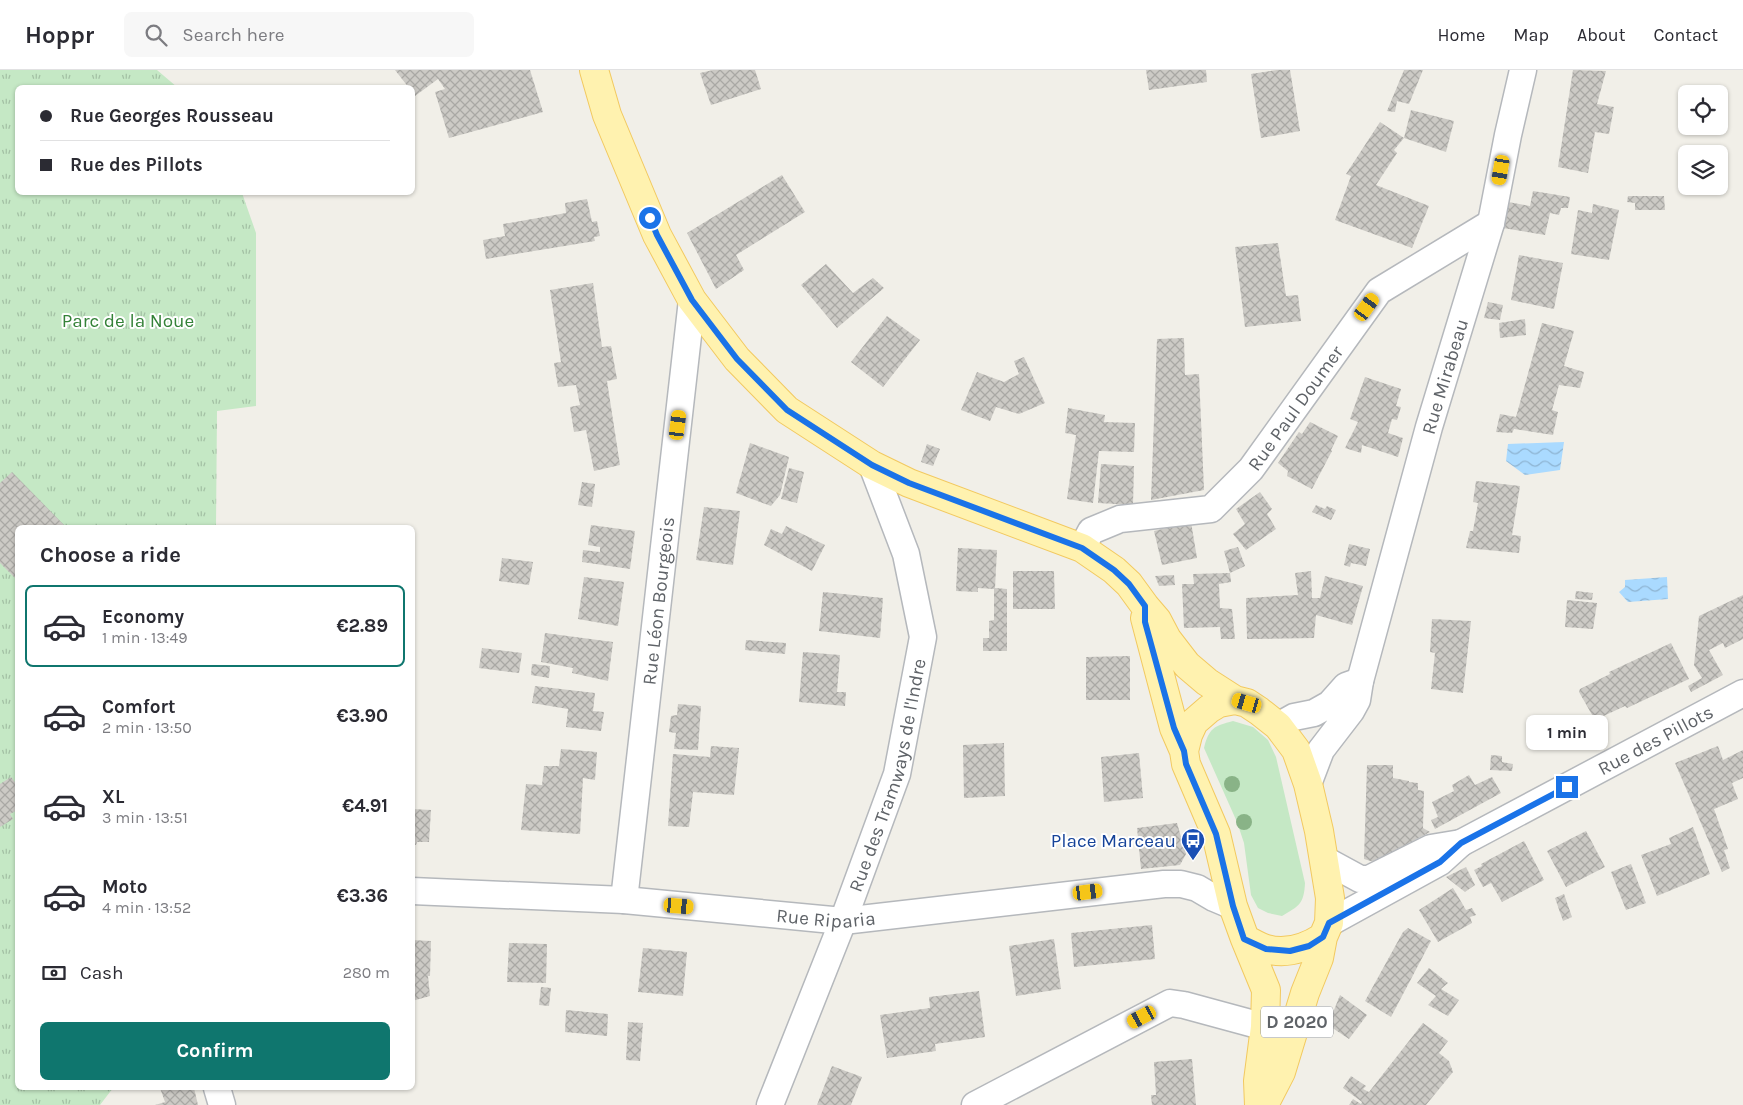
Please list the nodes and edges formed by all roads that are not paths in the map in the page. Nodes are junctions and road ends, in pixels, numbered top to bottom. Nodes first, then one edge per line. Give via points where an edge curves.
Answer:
1 (594, 70) edge
2 (1523, 70) edge
3 (1491, 224) junction
4 (692, 300) junction
5 (872, 465) junction
6 (1082, 548) junction
7 (1145, 606) junction
8 (1360, 681) junction
9 (1743, 693) edge
10 (1235, 700) junction
11 (1278, 726) junction
12 (1184, 751) junction
13 (1308, 784) junction
14 (1461, 843) junction
15 (1325, 860) junction
16 (415, 891) edge
17 (624, 900) junction
18 (1233, 906) junction
19 (843, 921) junction
20 (1326, 930) junction
21 (1244, 939) junction
22 (1265, 1026) junction
23 (1295, 1028) junction
24 (218, 1090) edge
25 (222, 1105) edge
26 (770, 1105) edge
27 (975, 1105) edge
28 (1259, 1105) edge
29 (1264, 1105) edge

1 - 4 main road via 608,115 657,235
2 - 3 street, Rue Mirabeau
3 - 6 street, Rue Paul Doumer via 1379,291 1251,469 1211,509 1120,519 1091,531
3 - 8 street, Rue Mirabeau via 1429,426
4 - 5 main road via 737,359 787,410
4 - 17 street, Rue Léon Bourgeois
5 - 6 main road via 909,483
5 - 19 street, Rue des Tramways de l'Indre via 906,554 923,637 897,774
6 - 7 main road via 1114,570
7 - 10 main road via 1187,665
7 - 12 main road via 1149,638 1174,728
8 - 11 street via 1346,686 1330,704 1314,713 1294,717
8 - 13 street, Rue Mirabeau via 1357,700 1321,750
9 - 14 street, Rue des Pillots
10 - 11 main road via 1253,707
10 - 12 main road via 1219,702 1194,722
11 - 13 main road via 1296,750
12 - 18 main road via 1186,764 1216,834
13 - 15 main road
14 - 15 street, Rue des Pillots via 1431,848 1369,879 1360,879
14 - 20 street, Rue des Pillots via 1440,862
15 - 20 main road via 1330,898
16 - 17 street, Rue Riparia
17 - 19 street, Rue Riparia
18 - 19 street, Rue Riparia via 1198,888 1164,884
18 - 21 main road
19 - 26 street, Rue des Tramways de l'Indre
20 - 21 main road via 1309,946 1290,951 1266,949
20 - 23 main road, D 2020
21 - 22 main road, D 2020 via 1266,990
22 - 23 street
22 - 27 street via 1170,1003
22 - 28 main road, D 2020 via 1258,1081
23 - 29 main road, D 2020 via 1280,1072
24 - 25 street

